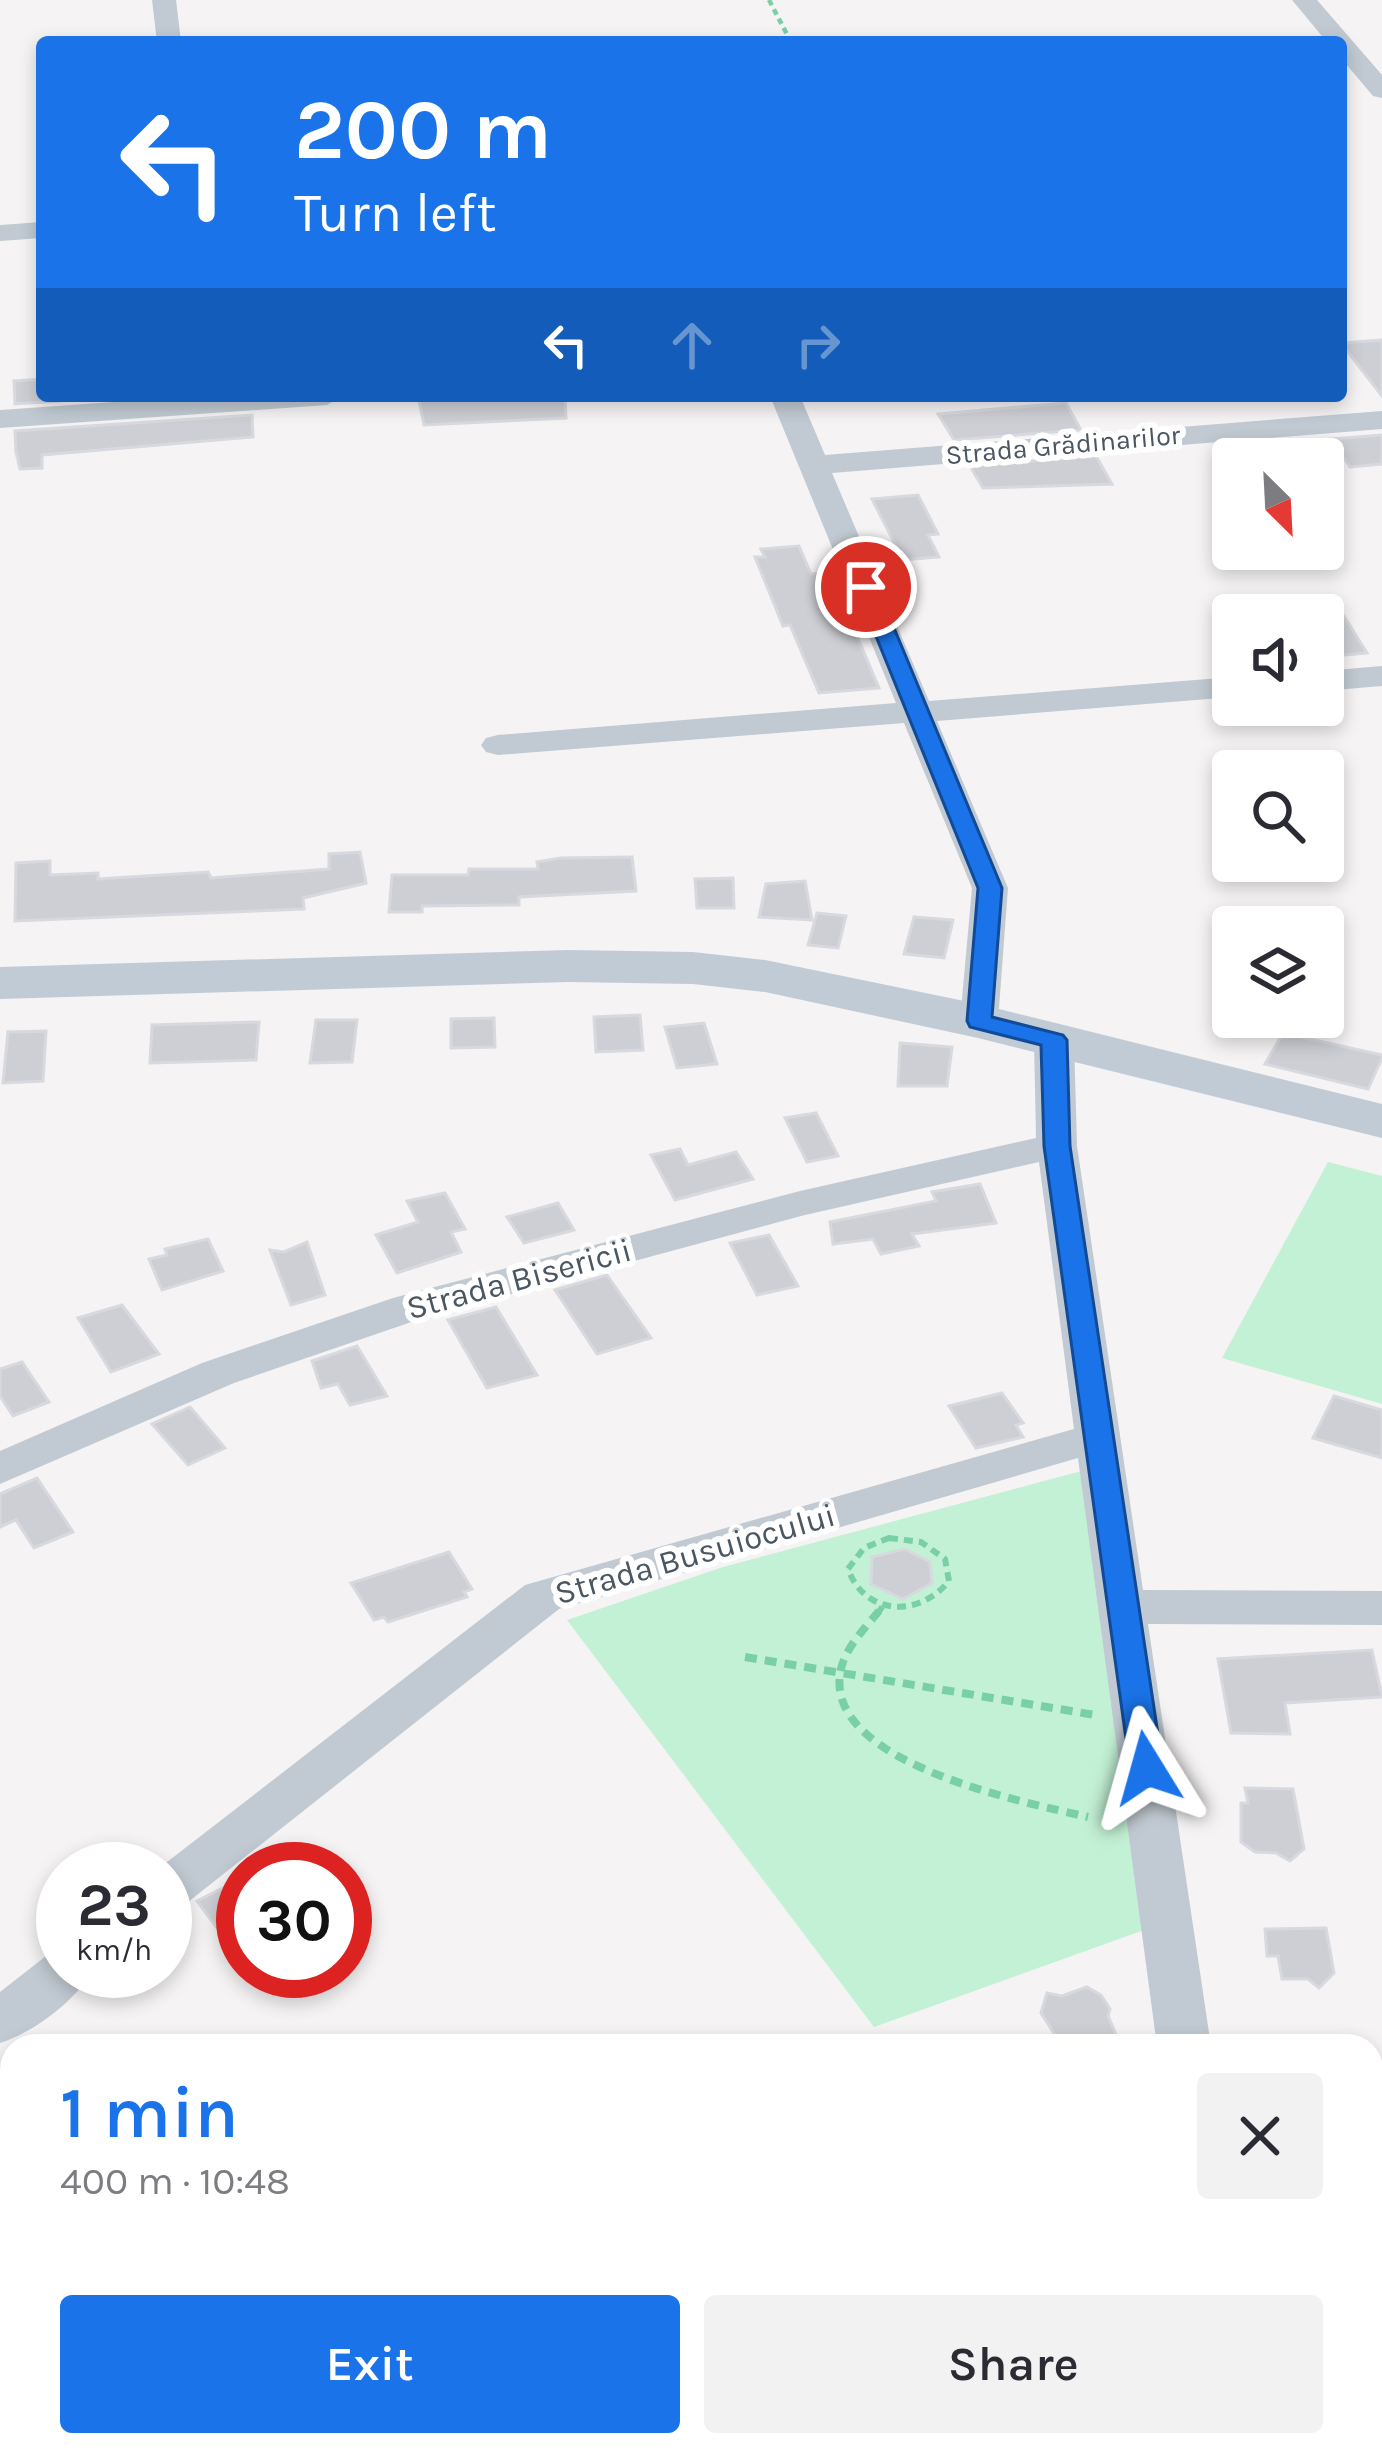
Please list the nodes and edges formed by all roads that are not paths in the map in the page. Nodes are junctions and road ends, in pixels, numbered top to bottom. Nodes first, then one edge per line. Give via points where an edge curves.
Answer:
1 (164, 0) edge
2 (1304, 0) edge
3 (168, 36) edge
4 (1335, 36) edge
5 (1347, 50) edge
6 (1382, 92) edge
7 (36, 230) edge
8 (0, 233) edge
9 (238, 402) edge
10 (788, 402) edge
11 (0, 418) edge
12 (1382, 420) edge
13 (815, 465) junction
14 (1382, 676) edge
15 (1344, 679) edge
16 (1212, 689) edge
17 (918, 710) junction
18 (498, 746) dead end
19 (0, 983) edge
20 (979, 1021) junction
21 (1054, 1040) junction
22 (1382, 1121) edge
23 (1057, 1146) junction
24 (1099, 1437) junction
25 (0, 1469) edge
26 (1124, 1607) junction
27 (1382, 1608) edge
28 (192, 1871) edge
29 (36, 1994) edge
30 (0, 2022) edge
31 (1182, 2034) edge

1 - 3 street
2 - 4 street
5 - 6 street
7 - 8 street
9 - 11 street
10 - 13 street
12 - 13 street, Strada Grădinarilor
13 - 17 street
14 - 15 street
16 - 17 street
17 - 18 street
17 - 20 street via 990,888
19 - 20 main road via 693,968
20 - 21 main road
21 - 22 main road
21 - 23 street
23 - 24 street
23 - 25 street, Strada Bisericii via 408,1308 218,1373
24 - 26 street
24 - 28 street, Strada Busuiocului via 542,1597
26 - 27 street
26 - 31 street
29 - 30 street

